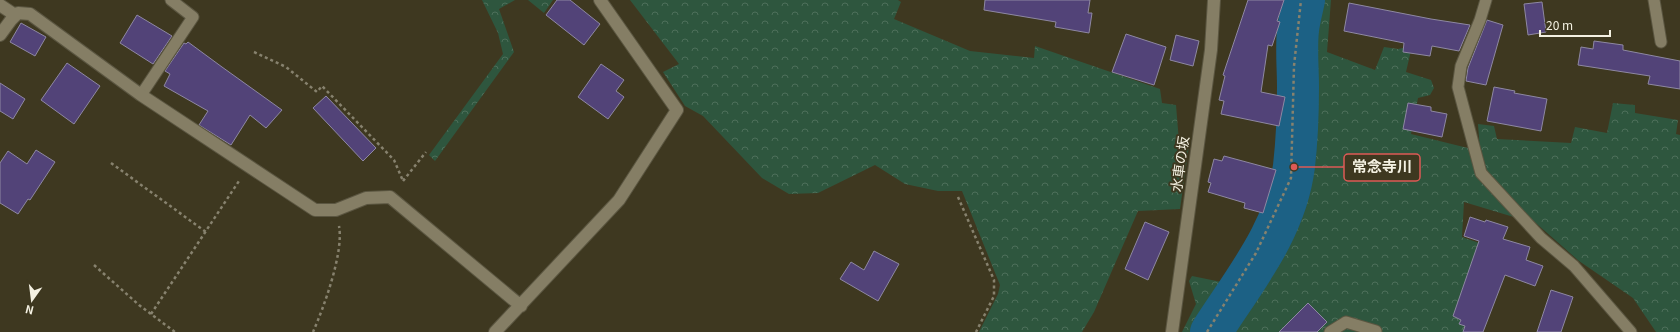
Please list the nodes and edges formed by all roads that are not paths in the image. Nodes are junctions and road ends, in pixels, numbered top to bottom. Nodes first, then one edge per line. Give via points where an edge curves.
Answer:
1 (171, 0) edge
2 (600, 0) edge
3 (1214, 0) edge
4 (1486, 0) edge
5 (1654, 0) edge
6 (0, 5) edge
7 (15, 15) junction
8 (0, 35) edge
9 (1662, 42) dead end
10 (141, 94) junction
11 (521, 306) junction
12 (501, 330) edge
13 (1376, 331) edge
14 (1172, 332) edge
15 (1330, 332) edge
16 (1631, 332) edge

1 - 10 lane via 193,17
2 - 11 street via 676,110 619,200
3 - 14 street, 水車の坂 via 1211,50
4 - 16 lane via 1461,66 1458,87 1481,173 1541,238 1574,266
5 - 9 lane
6 - 7 street
7 - 8 street
7 - 10 street via 30,14
10 - 11 street via 315,210 336,210 366,198 390,196
11 - 12 street
13 - 15 lane via 1346,322

